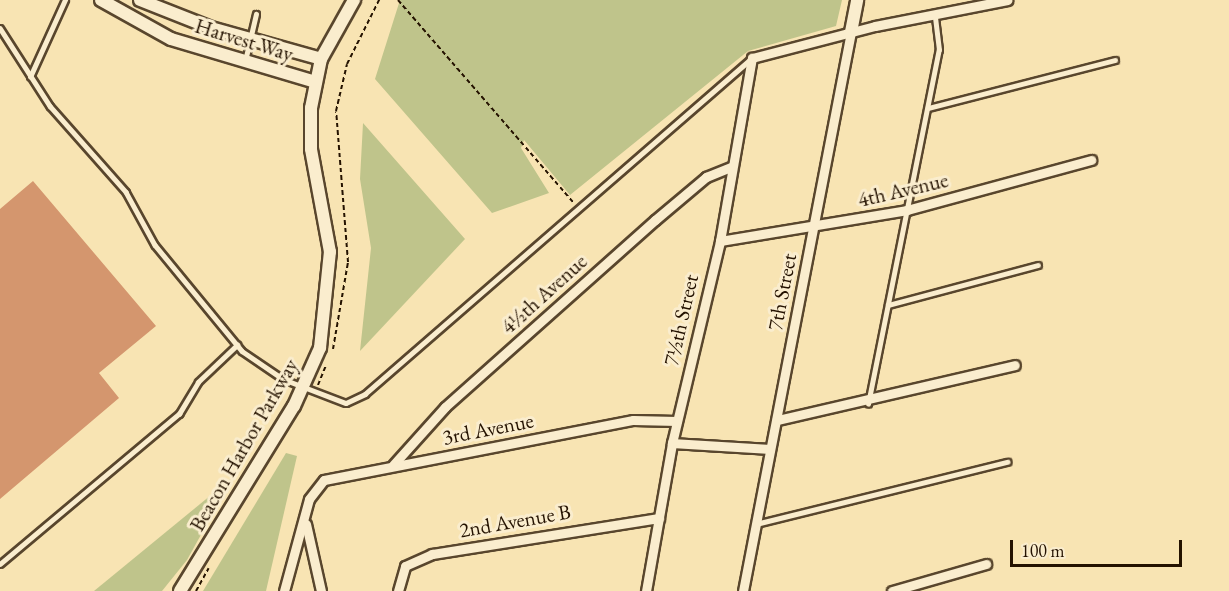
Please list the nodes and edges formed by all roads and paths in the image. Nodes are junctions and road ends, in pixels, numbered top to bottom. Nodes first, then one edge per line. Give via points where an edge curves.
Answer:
1 (65, 0) edge
2 (100, 0) edge
3 (140, 0) edge
4 (354, 0) edge
5 (379, 0) edge
6 (398, 0) edge
7 (858, 0) edge
8 (1007, 0) edge
9 (256, 14) dead end
10 (935, 15) junction
11 (0, 28) edge
12 (851, 32) junction
13 (250, 40) junction
14 (752, 58) junction
15 (321, 59) junction
16 (1115, 60) dead end
17 (245, 61) junction
18 (30, 77) junction
19 (315, 82) junction
20 (928, 108) junction
21 (1091, 160) dead end
22 (731, 167) junction
23 (578, 207) junction
24 (907, 210) junction
25 (814, 228) junction
26 (720, 241) junction
27 (1038, 265) dead end
28 (888, 305) junction
29 (237, 345) junction
30 (332, 352) dead end
31 (328, 361) dead end
32 (1015, 365) dead end
33 (309, 391) junction
34 (868, 404) junction
35 (777, 420) junction
36 (677, 421) junction
37 (672, 443) junction
38 (770, 449) junction
39 (1007, 462) dead end
40 (393, 465) junction
41 (305, 518) junction
42 (658, 518) junction
43 (756, 524) junction
44 (0, 564) edge
45 (212, 564) dead end
46 (986, 564) dead end
47 (180, 591) edge
48 (196, 591) edge
49 (284, 591) edge
50 (321, 591) edge
51 (398, 591) edge
52 (646, 591) edge
53 (743, 591) edge
54 (892, 591) edge

1 - 18 lane
2 - 17 street, Harvest Way via 171,39
3 - 13 street, Harvest Way
4 - 15 street, Beacon Harbor Parkway
5 - 30 path via 347,64 336,111 335,147 349,254
6 - 23 path
7 - 12 street, 7th Street
8 - 10 street
9 - 13 lane
10 - 12 street
10 - 20 lane via 941,34
11 - 18 lane
12 - 14 street
12 - 25 street, 7th Street
13 - 15 street, Harvest Way
13 - 17 lane
14 - 22 street, 7½th Street
14 - 23 lane
15 - 19 street, Beacon Harbor Parkway
16 - 20 lane
17 - 19 street, Harvest Way
18 - 29 lane via 126,192 154,245
19 - 33 street, Beacon Harbor Parkway via 311,149 328,231 330,283
20 - 24 lane
21 - 24 street, 4th Avenue
22 - 26 street, 7½th Street
22 - 40 street, 4½th Avenue via 706,177 655,220 445,407
23 - 33 lane via 365,394 346,403
24 - 25 street, 4th Avenue
24 - 28 lane
25 - 26 street, 4th Avenue
25 - 35 street, 7th Street
26 - 36 street, 7½th Street
27 - 28 lane
28 - 34 lane
29 - 33 lane via 255,364
29 - 44 lane via 198,382 179,414
31 - 33 path
32 - 34 street
33 - 47 street, Beacon Harbor Parkway
34 - 35 street
35 - 38 street, 7th Street
36 - 37 street, 7½th Street
36 - 40 street, 3rd Avenue via 633,420
37 - 38 street
37 - 42 street, 7½th Street
38 - 43 street, 7th Street
39 - 43 lane
40 - 41 street, 3rd Avenue via 324,480 312,492
41 - 49 street
41 - 50 street
42 - 51 street, 2nd Avenue B via 432,554 405,566
42 - 52 street, 7½th Street
43 - 53 street, 7th Street
45 - 48 path
46 - 54 street

